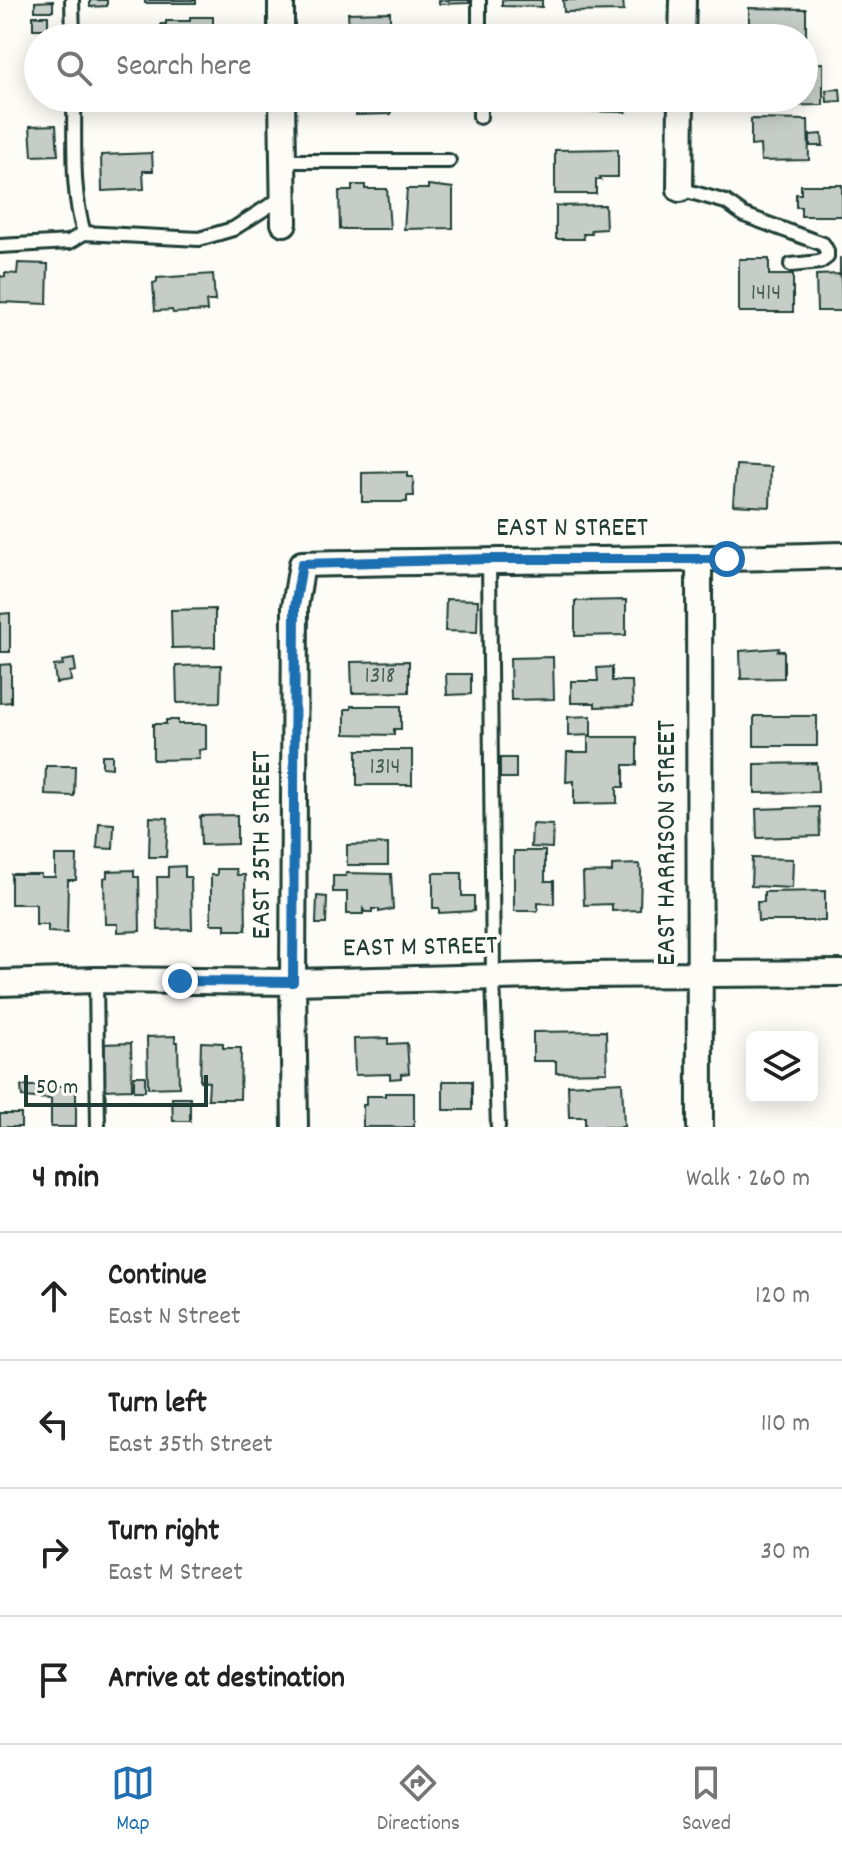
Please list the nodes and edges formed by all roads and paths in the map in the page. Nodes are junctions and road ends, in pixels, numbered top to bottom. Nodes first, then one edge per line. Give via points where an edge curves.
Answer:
1 (72, 0) edge
2 (281, 0) edge
3 (479, 0) edge
4 (683, 0) edge
5 (73, 24) edge
6 (281, 24) edge
7 (479, 24) edge
8 (682, 24) edge
9 (74, 112) edge
10 (282, 112) edge
11 (480, 112) edge
12 (681, 112) edge
13 (480, 117) dead end
14 (283, 161) junction
15 (449, 161) dead end
16 (680, 189) joint
17 (283, 197) junction
18 (284, 223) dead end
19 (84, 233) junction
20 (0, 246) edge
21 (791, 265) dead end
22 (842, 555) edge
23 (489, 559) junction
24 (699, 559) junction
25 (302, 564) joint
26 (842, 973) edge
27 (699, 976) junction
28 (493, 977) junction
29 (96, 980) junction
30 (293, 982) junction
31 (0, 983) edge
32 (98, 1127) edge
33 (295, 1127) edge
34 (498, 1127) edge
35 (700, 1127) edge

1 - 5 lane
2 - 6 street
3 - 7 lane
4 - 8 street
9 - 19 lane via 77,210
10 - 14 street
11 - 13 lane
12 - 16 street
14 - 15 lane
14 - 17 street
16 - 21 lane via 726,202 744,215 823,244 827,251 820,262
17 - 18 street
17 - 19 lane via 233,229 199,239
19 - 20 lane via 69,242
22 - 24 street, EAST N STREET
23 - 24 street, EAST N STREET
23 - 25 street, EAST N STREET
23 - 28 lane
24 - 27 street, EAST HARRISON STREET
25 - 30 street, EAST 35TH STREET via 295,607
26 - 27 street, EAST M STREET
27 - 28 street, EAST M STREET
27 - 35 street, EAST HARRISON STREET
28 - 30 street, EAST M STREET
28 - 34 lane
29 - 30 street, EAST M STREET
29 - 31 street, EAST M STREET
29 - 32 lane
30 - 33 street, EAST 35TH STREET

